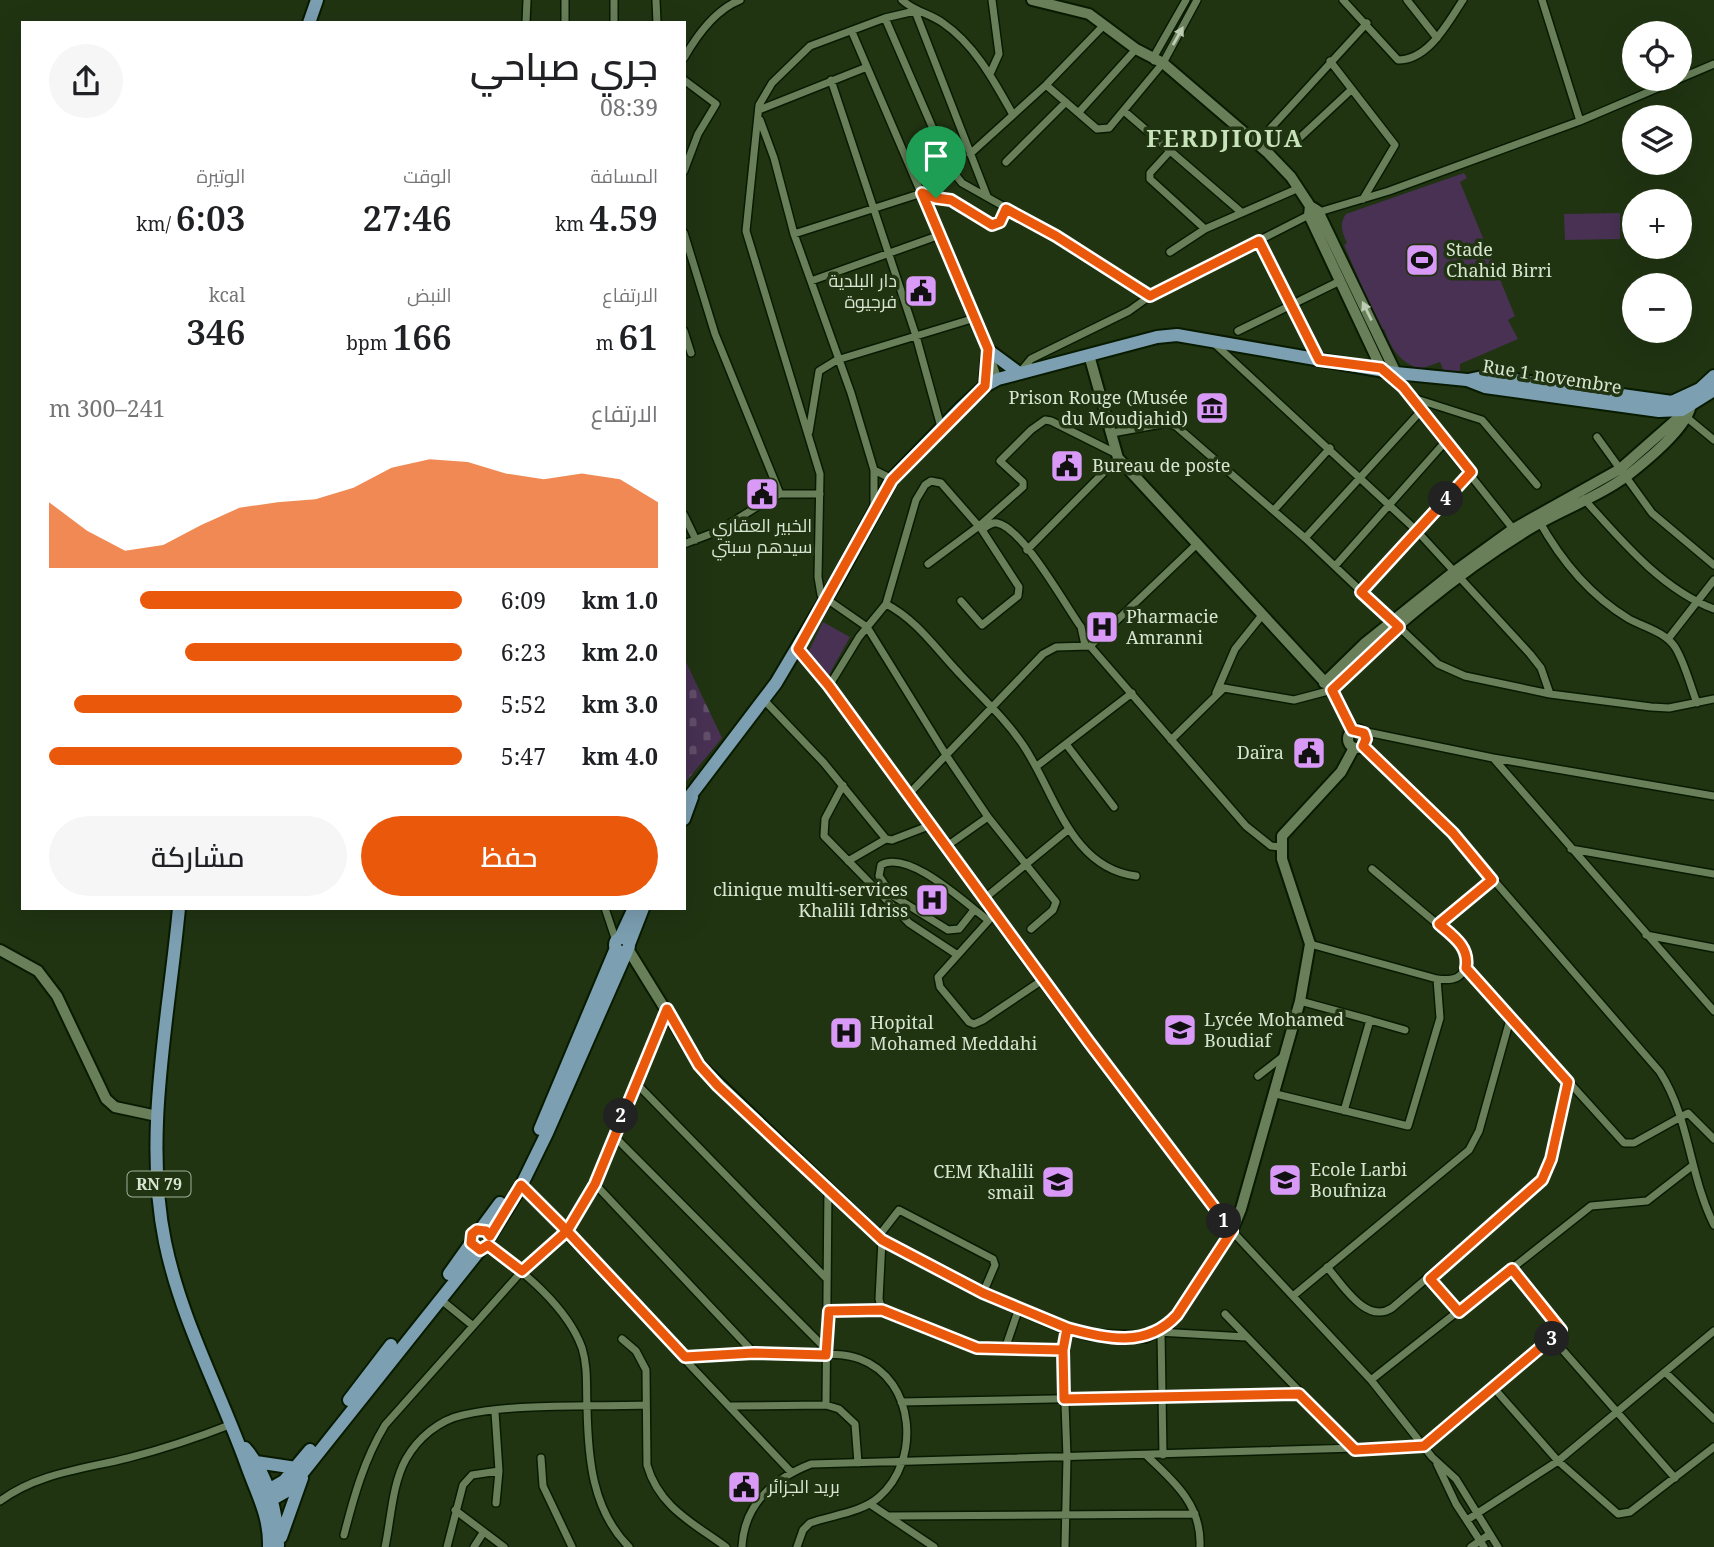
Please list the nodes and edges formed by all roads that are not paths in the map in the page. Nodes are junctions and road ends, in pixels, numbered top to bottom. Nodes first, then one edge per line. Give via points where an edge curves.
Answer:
1 (317, 0) edge
2 (527, 0) edge
3 (565, 0) edge
4 (614, 0) edge
5 (656, 0) edge
6 (740, 0) edge
7 (902, 0) edge
8 (992, 0) edge
9 (1032, 0) edge
10 (1185, 0) edge
11 (1196, 0) edge
12 (1343, 0) edge
13 (1407, 0) edge
14 (1463, 0) edge
15 (1542, 0) edge
16 (727, 3) edge
17 (915, 12) junction
18 (885, 18) junction
19 (310, 21) edge
20 (526, 21) edge
21 (565, 21) edge
22 (614, 21) edge
23 (657, 21) edge
24 (1367, 23) junction
25 (1103, 26) junction
26 (852, 32) junction
27 (1437, 38) junction
28 (1136, 49) junction
29 (686, 55) edge
30 (1330, 61) junction
31 (1158, 63) junction
32 (1714, 64) edge
33 (867, 67) junction
34 (990, 74) junction
35 (831, 80) junction
36 (686, 82) edge
37 (1046, 85) junction
38 (1351, 90) junction
39 (1066, 102) junction
40 (1124, 111) junction
41 (1079, 112) junction
42 (758, 113) junction
43 (1012, 113) junction
44 (1580, 121) junction
45 (1269, 130) dead end
46 (1292, 145) dead end
47 (1170, 151) junction
48 (970, 154) junction
49 (1006, 162) dead end
50 (686, 166) edge
51 (1299, 188) junction
52 (922, 193) junction
53 (987, 196) junction
54 (1362, 199) junction
55 (874, 209) junction
56 (1006, 209) junction
57 (1312, 211) junction
58 (1241, 212) junction
59 (1205, 229) junction
60 (794, 234) junction
61 (940, 235) junction
62 (686, 240) edge
63 (1259, 241) junction
64 (1170, 252) dead end
65 (887, 254) junction
66 (811, 281) junction
67 (1340, 281) junction
68 (1150, 296) junction
69 (1290, 306) junction
70 (975, 318) junction
71 (1238, 331) dead end
72 (916, 336) junction
73 (686, 337) edge
74 (1211, 340) junction
75 (990, 352) junction
76 (691, 353) dead end
77 (1088, 355) junction
78 (838, 360) junction
79 (1319, 360) junction
80 (1381, 368) junction
81 (1396, 373) junction
82 (1012, 375) junction
83 (1714, 376) edge
84 (985, 386) junction
85 (1403, 387) junction
86 (1714, 390) edge
87 (1409, 397) junction
88 (1686, 407) junction
89 (1420, 412) junction
90 (941, 427) junction
91 (808, 432) junction
92 (1112, 433) junction
93 (1597, 437) dead end
94 (1714, 440) edge
95 (1446, 442) junction
96 (1330, 448) junction
97 (1117, 456) junction
98 (873, 470) junction
99 (1471, 472) junction
100 (1623, 473) junction
101 (1359, 476) junction
102 (892, 480) junction
103 (1537, 485) dead end
104 (780, 494) junction
105 (820, 494) junction
106 (1584, 499) junction
107 (1387, 504) junction
108 (1274, 510) junction
109 (874, 512) junction
110 (686, 519) edge
111 (1538, 520) junction
112 (981, 528) junction
113 (1417, 531) junction
114 (1516, 533) junction
115 (1305, 538) junction
116 (696, 540) junction
117 (686, 543) edge
118 (1198, 543) junction
119 (1027, 550) junction
120 (928, 564) dead end
121 (1714, 565) edge
122 (1335, 566) junction
123 (1457, 574) junction
124 (1714, 580) edge
125 (1361, 592) junction
126 (826, 600) junction
127 (961, 601) dead end
128 (1697, 602) junction
129 (886, 604) junction
130 (1714, 609) edge
131 (1264, 614) junction
132 (1396, 624) junction
133 (867, 627) junction
134 (1668, 639) junction
135 (1087, 645) junction
136 (798, 649) junction
137 (829, 686) junction
138 (1328, 686) junction
139 (1132, 693) junction
140 (1216, 694) junction
141 (1550, 694) junction
142 (1714, 699) edge
143 (764, 700) junction
144 (1697, 703) junction
145 (992, 707) junction
146 (1357, 731) junction
147 (1171, 740) junction
148 (1066, 744) junction
149 (1359, 747) junction
150 (946, 755) junction
151 (1493, 758) junction
152 (1037, 766) junction
153 (844, 785) junction
154 (908, 795) junction
155 (1714, 796) edge
156 (1114, 807) dead end
157 (686, 810) edge
158 (988, 817) junction
159 (931, 825) junction
160 (1069, 829) junction
161 (886, 839) junction
162 (947, 846) junction
163 (1280, 847) junction
164 (1571, 849) junction
165 (848, 861) junction
166 (1027, 865) junction
167 (1372, 869) dead end
168 (1714, 874) edge
169 (1136, 876) dead end
170 (1492, 880) junction
171 (985, 898) junction
172 (179, 910) edge
173 (606, 910) edge
174 (633, 910) edge
175 (642, 910) edge
176 (974, 911) junction
177 (992, 917) junction
178 (1439, 924) junction
179 (1031, 929) dead end
180 (1645, 935) junction
181 (1310, 944) junction
182 (623, 945) junction
183 (1714, 948) edge
184 (0, 950) edge
185 (956, 954) junction
186 (1466, 968) junction
187 (1044, 979) junction
188 (1437, 979) junction
189 (1300, 1001) junction
190 (667, 1009) junction
191 (1714, 1011) edge
192 (1511, 1016) junction
193 (1370, 1020) junction
194 (1405, 1030) dead end
195 (1285, 1055) junction
196 (1258, 1076) dead end
197 (635, 1082) junction
198 (1568, 1082) junction
199 (1276, 1094) junction
200 (1345, 1111) junction
201 (1682, 1114) junction
202 (156, 1116) junction
203 (614, 1135) junction
204 (1714, 1139) edge
205 (1692, 1166) junction
206 (595, 1184) junction
207 (521, 1185) junction
208 (828, 1187) junction
209 (1714, 1225) edge
210 (567, 1231) junction
211 (1232, 1231) junction
212 (880, 1238) junction
213 (482, 1241) junction
214 (1327, 1267) junction
215 (1512, 1269) junction
216 (522, 1271) junction
217 (825, 1277) junction
218 (1430, 1279) junction
219 (983, 1293) junction
220 (1293, 1296) junction
221 (439, 1298) junction
222 (1019, 1308) junction
223 (882, 1310) junction
224 (829, 1311) junction
225 (1459, 1312) junction
226 (1225, 1314) dead end
227 (472, 1325) junction
228 (1067, 1328) junction
229 (1714, 1331) edge
230 (1159, 1332) junction
231 (1246, 1337) junction
232 (622, 1339) dead end
233 (1553, 1339) junction
234 (1005, 1349) junction
235 (1063, 1350) junction
236 (754, 1353) junction
237 (826, 1353) junction
238 (685, 1357) junction
239 (1666, 1373) junction
240 (1371, 1380) junction
241 (1493, 1387) junction
242 (1299, 1394) junction
243 (1162, 1396) junction
244 (1064, 1399) junction
245 (901, 1402) junction
246 (644, 1405) junction
247 (826, 1405) junction
248 (730, 1406) junction
249 (587, 1407) junction
250 (495, 1412) junction
251 (1616, 1415) junction
252 (1714, 1419) edge
253 (232, 1423) junction
254 (243, 1446) junction
255 (1424, 1446) junction
256 (1714, 1447) edge
257 (1355, 1450) junction
258 (1163, 1455) junction
259 (1147, 1456) junction
260 (1067, 1457) junction
261 (541, 1458) dead end
262 (1435, 1460) junction
263 (1558, 1461) junction
264 (256, 1462) junction
265 (903, 1462) junction
266 (858, 1463) junction
267 (300, 1469) junction
268 (499, 1471) junction
269 (792, 1472) junction
270 (1675, 1478) junction
271 (266, 1498) junction
272 (0, 1502) edge
273 (496, 1503) dead end
274 (870, 1504) junction
275 (455, 1510) junction
276 (1478, 1513) junction
277 (1195, 1514) junction
278 (888, 1516) junction
279 (1066, 1516) junction
280 (1467, 1520) junction
281 (483, 1533) junction
282 (1490, 1534) junction
283 (344, 1535) dead end
284 (1482, 1544) edge
285 (275, 1546) edge
286 (385, 1547) edge
287 (447, 1547) edge
288 (474, 1547) edge
289 (504, 1547) edge
290 (572, 1547) edge
291 (629, 1547) edge
292 (726, 1547) edge
293 (742, 1547) edge
294 (797, 1547) edge
295 (934, 1547) edge
296 (1065, 1547) edge
297 (1200, 1547) edge
298 (1471, 1547) edge
299 (1498, 1547) edge

1 - 19 main road
2 - 20 street
3 - 21 street
4 - 22 street
5 - 23 street
6 - 16 street
7 - 17 street
8 - 34 street via 999,54
9 - 25 main road via 1083,11
10 - 31 street
31 -> 11 street
12 - 24 street
13 - 27 street
14 - 27 street
15 - 44 street
16 - 29 street
17 - 18 street
17 - 34 street via 944,23
17 - 48 street
18 - 26 street
18 - 53 street via 950,168 962,183
24 - 27 street via 1398,60 1416,56
24 - 30 street
25 - 28 main road
25 - 37 street
26 - 33 street
26 - 42 street via 810,46 768,89
28 - 31 main road
28 - 41 street
30 - 38 street
30 - 45 street
31 - 40 street
31 - 51 main road via 1268,153
32 - 44 street
33 - 35 street
33 - 52 street
34 - 43 street
35 - 42 street
35 - 55 street
36 - 50 street via 716,104
37 - 39 street
37 - 43 street
38 - 46 street
38 - 54 street via 1395,145
39 - 41 street
39 - 49 street
40 - 41 street via 1104,130
40 - 47 street
42 - 60 street
42 - 91 street via 746,230
43 - 48 street
44 - 54 street
47 - 58 street
47 - 59 street via 1150,179
48 - 53 street
51 - 57 main road
51 - 58 street
52 - 55 street
52 - 56 street via 951,200 992,225 1000,222
52 - 61 street
53 - 56 street
54 - 57 street
55 - 60 street
55 - 65 street
56 - 68 street
57 - 63 street
57 - 67 main road
81 -> 57 main road
58 - 59 street
59 - 64 street
60 - 66 street
61 - 65 street
61 - 70 street
62 - 104 street via 715,334
63 - 68 street
63 - 69 street
65 - 66 street
65 - 72 street
66 - 78 street
67 - 69 street
67 - 80 main road
68 - 82 street via 1129,312 1031,359
69 - 71 street
69 - 79 street
70 - 72 street
70 - 75 street
72 - 78 street
72 - 90 street
73 - 76 street
74 - 77 main road, Rue 1 novembre via 1167,335
74 - 79 main road, Rue 1 novembre
74 - 96 street
75 - 82 main road
75 - 82 street
75 - 84 main road
77 - 82 main road, Rue 1 novembre
77 - 92 main road
78 - 91 street via 819,371
78 - 98 street
79 - 80 main road, Rue 1 novembre
80 - 81 main road, Rue 1 novembre
80 - 85 street
81 - 85 street
81 - 88 main road, Rue 1 novembre via 1659,411
82 - 84 main road, Rue 1 novembre
83 - 88 main road
84 - 90 main road, Rue 1 novembre
85 - 87 street
86 - 88 main road
87 - 89 street
87 - 103 street via 1482,420
88 - 94 street
88 - 100 main road
89 - 95 street
89 - 101 street
90 - 102 main road, Rue 1 novembre
91 - 105 street via 820,474
92 - 97 main road
92 - 108 street via 1167,423 1176,426
93 - 100 street
95 - 99 street
95 - 107 street
96 - 101 street
96 - 108 street
97 - 112 street via 1045,420 1000,461 1023,487
97 - 118 main road
97 - 119 street
98 - 102 street
98 - 109 street
99 - 113 street
99 - 114 street
100 - 106 main road
100 - 111 main road
100 - 121 street via 1652,513
101 - 107 street
101 - 115 street
102 - 109 main road, Rue 1 novembre
104 - 105 street
104 - 116 street
105 - 126 street via 818,578
106 - 111 main road
106 - 128 street via 1632,550
107 - 113 street
107 - 122 street
108 - 115 street
109 - 126 main road, Rue 1 novembre
110 - 116 street
111 - 114 main road
111 - 134 street via 1561,558 1585,584 1629,619
112 - 119 street via 998,523
112 - 120 street
112 - 127 street via 1019,593 982,625
112 - 129 street via 941,483 925,485 916,500
113 - 123 street
113 - 125 street
114 - 123 main road
115 - 122 street
116 - 117 street
118 - 131 main road
118 - 135 street
119 - 135 street via 1081,627
122 - 125 street
123 - 132 main road
123 - 141 street via 1541,668
124 - 128 street
125 - 132 street
126 - 133 street
126 - 136 main road, Rue 1 novembre
128 - 130 street
128 - 134 street
129 - 133 street
129 - 145 street via 917,626
131 - 138 main road
131 - 140 street via 1235,649
132 - 138 main road
132 - 141 street via 1427,656 1454,672
133 - 137 street
133 - 150 street
134 - 144 street
135 - 139 street
135 - 145 street via 1050,649
136 - 137 main road
136 - 143 main road, Rue 1 novembre
137 - 154 main road
138 - 140 street via 1313,696 1294,700 1228,688
138 - 146 main road
139 - 147 street
139 - 148 street
140 - 147 street
141 - 144 street via 1651,707
142 - 144 street
143 - 153 street
143 - 157 main road, Rue 1 novembre
145 - 150 street
145 - 152 street
146 - 149 main road via 1366,739
146 - 149 main road via 1348,741
146 - 151 street
147 - 163 street via 1246,826 1271,846
148 - 152 street
148 - 156 street
149 - 163 main road via 1284,831
149 - 170 street via 1453,833
150 - 154 street
150 - 158 street
151 - 155 street
151 - 164 street
152 - 160 street
153 - 161 street
153 - 165 street via 823,832
154 - 159 main road
158 - 162 street
158 - 166 street
159 - 161 street
159 - 162 main road
160 - 166 street
160 - 169 street via 1093,859
161 - 165 street
162 - 171 main road
163 - 181 main road
164 - 168 street
164 - 180 street
165 - 185 street via 909,923
166 - 171 street
166 - 179 street via 1056,902 1054,910
167 - 178 street
170 - 178 street
170 - 201 street via 1660,1072
171 - 177 main road
172 - 202 main road, RN 79
173 - 182 street
174 - 182 main road
175 - 182 main road
176 - 176 street via 918,869 892,861 881,864 879,876 892,895 948,930 958,929
176 - 177 street
177 - 185 street
177 - 187 main road
178 - 186 street via 1461,944
180 - 183 street
180 - 191 street
181 - 188 street
181 - 189 main road
182 - 190 main road
182 - 207 main road
182 - 213 main road via 523,1166
184 - 202 main road via 38,971 57,996 106,1099 115,1107
185 - 187 street via 938,977 939,983 971,1024
186 - 188 street via 1453,981
186 - 192 street
187 - 211 main road
188 - 200 street via 1440,1018 1411,1122 1405,1126
189 - 193 street
189 - 195 main road
190 - 197 street
190 - 208 main road via 705,1072
192 - 198 street
192 - 214 street via 1479,1131 1469,1150
193 - 194 street
193 - 200 street
195 - 196 street
195 - 199 main road
197 - 203 street
197 - 217 street
198 - 201 street via 1626,1144
198 - 218 street via 1542,1180
199 - 200 street
199 - 211 main road
201 - 204 street via 1696,1117
201 - 205 street
202 - 253 main road, RN 79 via 165,1241 197,1343
203 - 206 street
203 - 237 street
205 - 209 street
205 - 215 street via 1647,1200 1591,1206
206 - 210 street
206 - 236 street
207 - 210 street
207 - 213 main road
208 - 212 main road
208 - 217 street
210 - 216 street
210 - 238 street
211 - 220 street
211 - 230 main road via 1177,1315
212 - 219 main road
212 - 219 street via 897,1212 903,1211 993,1258 995,1265
212 - 223 street via 878,1299
213 - 216 street
213 - 221 main road
213 - 267 main road
214 - 218 street via 1350,1295 1376,1313 1392,1308
214 - 220 street
215 - 225 street
215 - 233 street via 1559,1325 1561,1330
216 - 227 street
216 - 249 street via 576,1335 587,1373
217 - 224 street
218 - 225 street
219 - 222 main road
220 - 240 street
221 - 227 street
221 - 267 main road
222 - 228 main road
222 - 234 street
223 - 224 street
223 - 234 street via 964,1344
224 - 237 street
225 - 240 street
226 - 231 street
227 - 283 street via 384,1425 355,1490
228 - 230 main road via 1128,1338
228 - 235 street
229 - 239 street
230 - 231 street
230 - 243 street
231 - 242 street
232 - 246 street via 643,1363
233 - 241 street
233 - 251 street
234 - 235 street
235 - 244 street
236 - 237 street
236 - 238 street
237 - 245 street via 863,1360 887,1380
237 - 247 street
238 - 248 street
239 - 251 street
239 - 252 street
240 - 255 street
241 - 255 street
241 - 263 street
242 - 243 street
242 - 257 street
243 - 244 street
243 - 258 street
244 - 245 street
244 - 260 street
245 - 265 street via 908,1427
246 - 249 street
246 - 292 street via 647,1465 660,1496
247 - 248 street
247 - 266 street via 839,1409 855,1424
248 - 269 street
249 - 250 street
249 - 291 street via 594,1485 610,1527
250 - 268 street
250 - 286 street via 463,1415 415,1444 398,1482
251 - 263 street
251 - 270 street
253 - 254 main road, RN 79
253 - 272 street via 127,1458 52,1476
254 - 264 main road
254 - 271 main road, RN 79
255 - 257 street
255 - 262 street
256 - 270 street
257 - 258 street
258 - 259 street
259 - 260 street
259 - 277 street via 1177,1485
260 - 265 street
260 - 279 street
261 - 290 street via 543,1486
262 - 276 street via 1456,1479
262 - 280 street
263 - 270 street via 1618,1514 1630,1512
263 - 276 street
264 - 267 main road
264 - 271 main road
265 - 266 street
265 - 274 street via 890,1486
266 - 269 street via 811,1464
267 - 271 main road
267 - 285 main road
268 - 273 street
268 - 275 street via 472,1475 463,1485
269 - 293 street via 757,1500
271 - 285 main road
274 - 278 street
274 - 294 street via 810,1523
275 - 281 street
275 - 287 street
276 - 280 street
276 - 282 street
277 - 279 street
277 - 297 street
278 - 279 street
278 - 295 street
279 - 296 street
280 - 284 street
281 - 288 street
281 - 289 street
282 - 284 street
282 - 299 street
284 - 298 street

